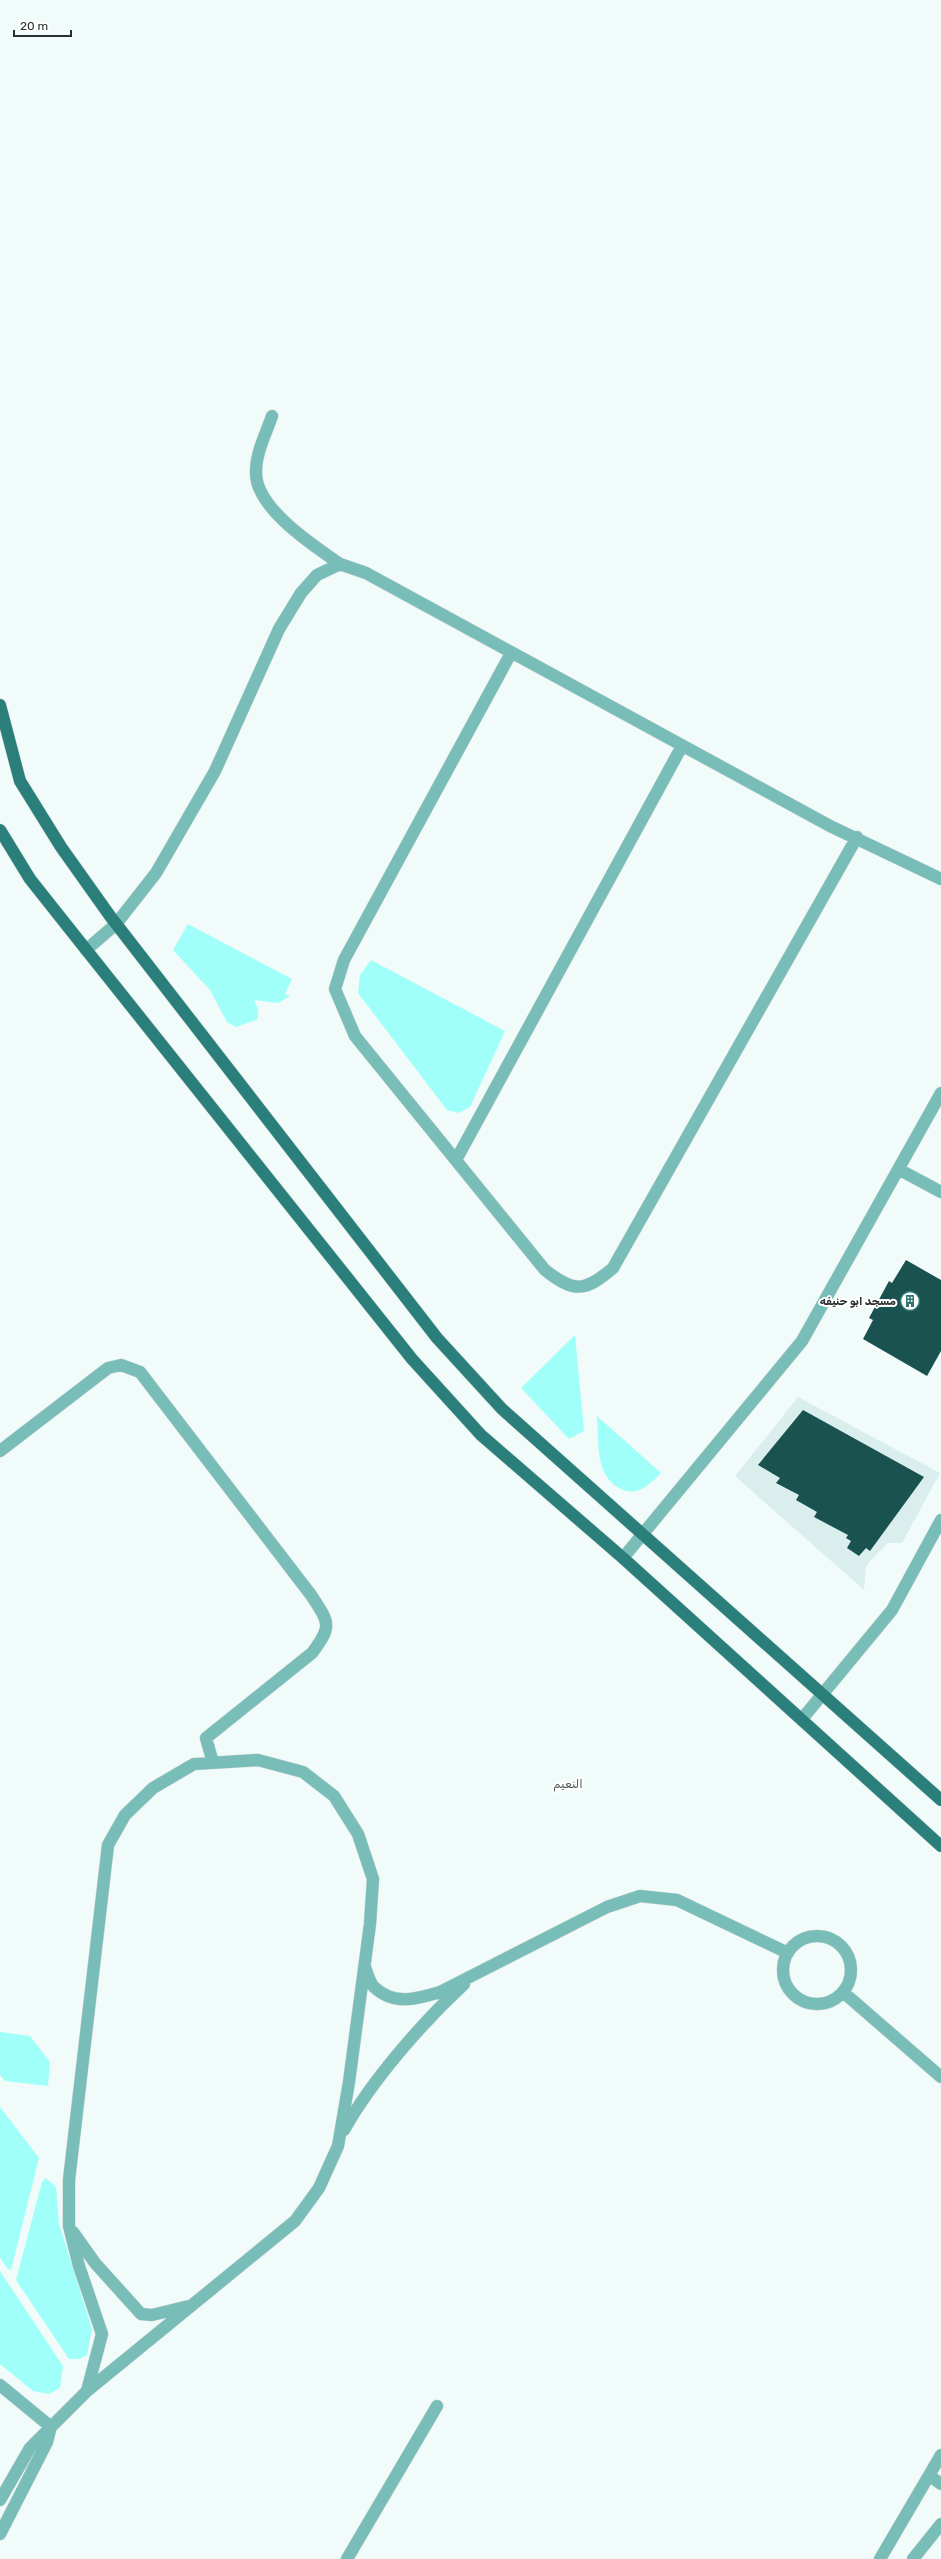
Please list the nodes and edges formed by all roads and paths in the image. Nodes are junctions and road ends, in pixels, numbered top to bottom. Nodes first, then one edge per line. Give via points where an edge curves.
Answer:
1 (272, 416) dead end
2 (340, 564) junction
3 (511, 653) junction
4 (0, 705) edge
5 (682, 746) junction
6 (0, 830) edge
7 (857, 837) junction
8 (941, 879) edge
9 (116, 924) junction
10 (86, 950) junction
11 (941, 1093) edge
12 (456, 1160) junction
13 (900, 1170) junction
14 (941, 1192) edge
15 (0, 1451) edge
16 (941, 1520) edge
17 (642, 1535) junction
18 (623, 1558) junction
19 (821, 1694) junction
20 (802, 1719) junction
21 (213, 1763) junction
22 (941, 1800) edge
23 (941, 1846) edge
24 (788, 1953) junction
25 (365, 1967) junction
26 (473, 1974) junction
27 (843, 1992) junction
28 (941, 2077) edge
29 (339, 2140) junction
30 (69, 2226) junction
31 (192, 2305) junction
32 (0, 2385) edge
33 (87, 2391) junction
34 (437, 2406) dead end
35 (51, 2427) junction
36 (941, 2455) edge
37 (930, 2476) junction
38 (941, 2484) edge
39 (0, 2500) edge
40 (941, 2524) edge
41 (0, 2534) edge
42 (346, 2559) edge
43 (880, 2559) edge
44 (913, 2559) edge

1 - 2 street via 258,456 256,474 263,496 279,516 306,541
2 - 3 street via 366,573
2 - 9 street via 317,575 301,593 279,629 214,772 156,873
3 - 5 street
3 - 12 street via 344,960 335,989 355,1036
4 - 9 main road via 20,781 61,847
5 - 7 street via 830,826
5 - 12 street
6 - 10 main road via 30,879
7 - 8 street
7 - 12 street via 613,1268 599,1280 581,1287 563,1285 545,1270
9 - 10 street
9 - 17 main road via 437,1338 502,1409
10 - 18 main road via 412,1359 481,1436
11 - 13 street
13 - 14 street
13 - 17 street via 802,1340
15 - 21 street via 108,1368 121,1366 140,1372 311,1595 326,1617 325,1635 312,1653 206,1738
16 - 19 street via 892,1610
17 - 18 street
17 - 19 main road
18 - 20 main road
19 - 20 street
19 - 22 main road
20 - 23 main road
21 - 25 street via 258,1760 303,1772 334,1796 358,1834 373,1879
21 - 30 street via 194,1764 153,1788 125,1815 108,1845 69,2180
24 - 26 street via 677,1900 640,1896 607,1907
24 - 27 street via 783,1975 792,1994 807,2003 824,2004
24 - 27 street via 795,1944 815,1936 836,1943 844,1951 850,1972
25 - 26 street via 374,1987 392,1998 414,2000 440,1992
25 - 29 street
26 - 29 street via 431,2015 356,2110
27 - 28 street
29 - 31 street via 319,2188 295,2221
30 - 31 street via 95,2264 141,2314 152,2315
30 - 33 street via 79,2266 102,2334
31 - 33 street
32 - 35 street
33 - 35 street
34 - 42 street
35 - 39 street via 30,2448
35 - 41 street via 47,2442
36 - 37 street
37 - 38 street
37 - 43 street
40 - 44 street

